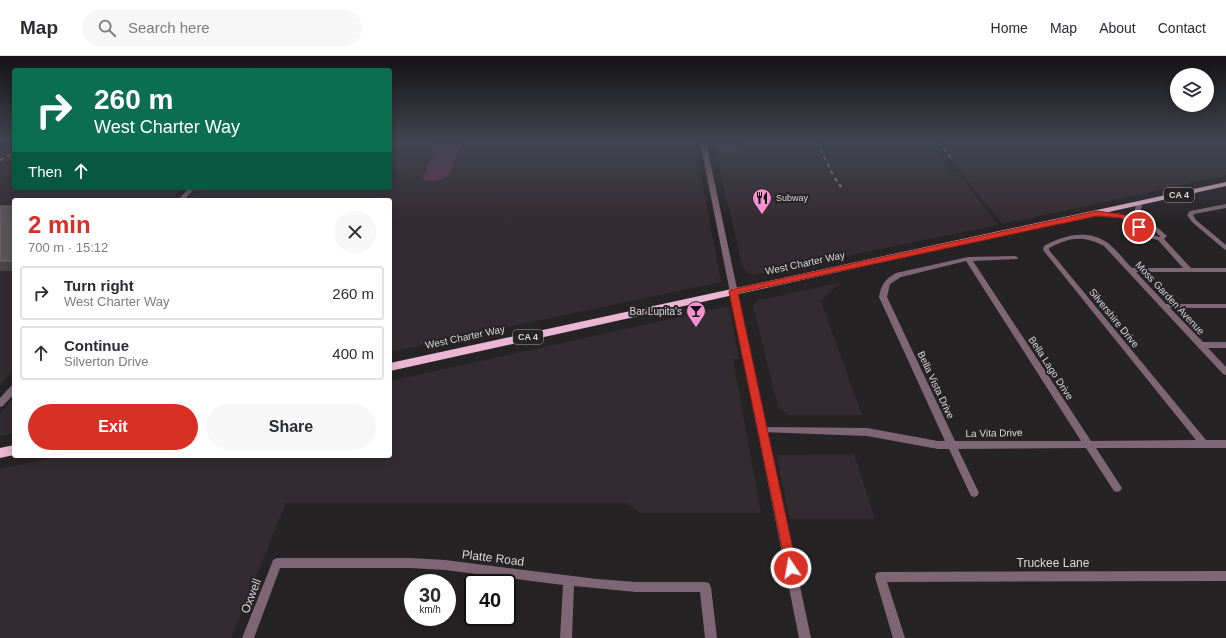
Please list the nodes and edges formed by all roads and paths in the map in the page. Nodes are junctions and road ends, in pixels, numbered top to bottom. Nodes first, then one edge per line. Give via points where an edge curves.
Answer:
1 (708, 169) edge
2 (1226, 184) edge
3 (190, 190) edge
4 (183, 198) edge
5 (1139, 204) junction
6 (1226, 206) edge
7 (1097, 214) junction
8 (1160, 239) junction
9 (1098, 240) joint
10 (1226, 248) edge
11 (1015, 258) dead end
12 (968, 259) junction
13 (1131, 270) junction
14 (1189, 270) junction
15 (1226, 270) edge
16 (733, 292) junction
17 (1164, 306) junction
18 (1226, 306) edge
19 (1200, 345) junction
20 (1226, 345) edge
21 (392, 367) edge
22 (1226, 372) edge
23 (12, 390) edge
24 (0, 404) edge
25 (763, 430) junction
26 (1088, 443) junction
27 (1203, 443) junction
28 (1226, 444) edge
29 (951, 445) junction
30 (12, 450) edge
31 (0, 453) edge
32 (1116, 488) dead end
33 (974, 493) dead end
34 (277, 563) joint
35 (1226, 576) edge
36 (569, 580) junction
37 (248, 638) edge
38 (566, 638) edge
39 (711, 638) edge
40 (805, 638) edge
41 (899, 638) edge

1 - 16 street
2 - 5 highway, West Charter Way / CA 4
3 - 4 street
5 - 7 highway, West Charter Way / CA 4
5 - 8 street via 1138,213 1164,236
6 - 10 street via 1192,212 1190,215
7 - 8 street via 1122,216 1151,237
7 - 16 highway, West Charter Way / CA 4
8 - 14 street
9 - 13 street, Moss Garden Avenue
9 - 27 street, Silvershire Drive via 1074,236 1046,247 1046,250
11 - 12 street
12 - 26 street, Bella Lago Drive
12 - 29 street, Bella Vista Drive via 898,275 884,286 883,297
13 - 14 street
13 - 17 street, Moss Garden Avenue
14 - 15 street
16 - 21 highway, West Charter Way / CA 4
16 - 25 street
17 - 18 street
17 - 19 street, Moss Garden Avenue
19 - 20 street
19 - 22 street, Moss Garden Avenue
23 - 24 street
25 - 29 street, La Vita Drive via 867,432
25 - 40 street
26 - 27 street, La Vita Drive
26 - 29 street, La Vita Drive
26 - 32 street, Bella Lago Drive
27 - 28 street, La Vita Drive
29 - 33 street, Bella Vista Drive
30 - 31 highway
34 - 36 street, Platte Road via 417,563
34 - 37 street, Oxwell
35 - 41 street, Truckee Lane via 880,577
36 - 38 street
36 - 39 street, Platte Road via 636,587 705,587

